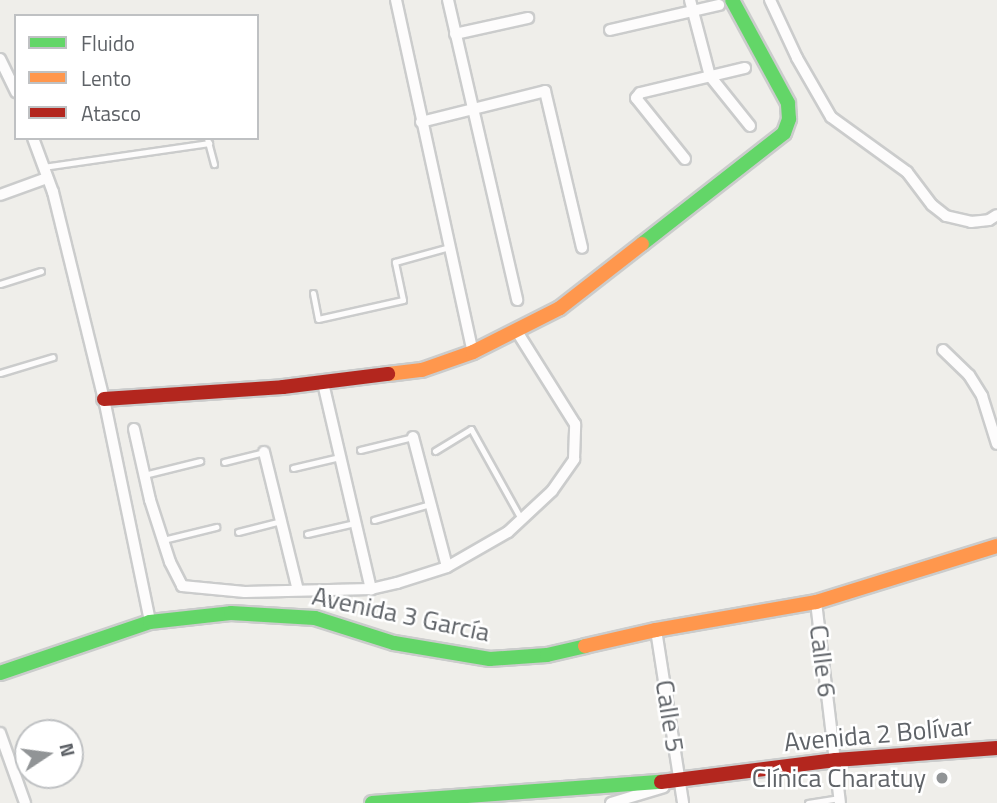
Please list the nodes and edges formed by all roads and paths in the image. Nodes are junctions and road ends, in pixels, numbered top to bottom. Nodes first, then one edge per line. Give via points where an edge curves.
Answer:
1 (396, 0) edge
2 (448, 0) edge
3 (690, 0) edge
4 (770, 0) edge
5 (725, 3) edge
6 (693, 11) junction
7 (528, 18) dead end
8 (610, 30) dead end
9 (455, 34) junction
10 (0, 59) edge
11 (745, 68) dead end
12 (710, 76) junction
13 (14, 88) edge
14 (471, 110) junction
15 (421, 122) junction
16 (750, 126) dead end
17 (34, 140) edge
18 (208, 141) edge
19 (685, 159) dead end
20 (215, 164) dead end
21 (45, 172) junction
22 (0, 195) edge
23 (997, 215) edge
24 (449, 247) junction
25 (582, 248) dead end
26 (41, 271) dead end
27 (0, 284) edge
28 (313, 293) dead end
29 (517, 300) dead end
30 (516, 330) junction
31 (943, 350) dead end
32 (472, 352) junction
33 (53, 357) dead end
34 (0, 373) edge
35 (323, 383) junction
36 (104, 399) junction
37 (134, 429) dead end
38 (413, 437) joint
39 (997, 444) edge
40 (360, 450) dead end
41 (264, 452) joint
42 (435, 452) dead end
43 (340, 457) junction
44 (200, 461) dead end
45 (224, 462) dead end
46 (293, 468) dead end
47 (145, 475) junction
48 (430, 504) junction
49 (521, 519) junction
50 (374, 520) dead end
51 (281, 521) junction
52 (355, 523) junction
53 (216, 527) dead end
54 (238, 532) dead end
55 (307, 534) dead end
56 (163, 540) junction
57 (997, 546) edge
58 (447, 567) junction
59 (370, 589) junction
60 (298, 590) junction
61 (816, 602) junction
62 (150, 622) junction
63 (656, 630) junction
64 (0, 673) edge
65 (0, 733) edge
66 (997, 748) edge
67 (835, 760) junction
68 (681, 781) junction
69 (840, 801) edge
70 (25, 803) edge
71 (372, 803) edge
72 (611, 803) edge
73 (683, 803) edge
74 (808, 803) edge

1 - 15 street
2 - 9 street
3 - 6 street
4 - 23 street via 831,117 907,173 939,212 964,222
5 - 6 street
5 - 30 street via 788,103 784,133 560,308
6 - 8 street
6 - 12 street
7 - 9 street
9 - 14 street
10 - 13 street
11 - 12 street
12 - 16 street
12 - 19 street via 640,93 636,98
14 - 15 street
14 - 25 street via 545,91
14 - 29 street
15 - 24 street
17 - 21 street
18 - 20 lane
18 - 21 lane
21 - 22 street
21 - 36 street
24 - 28 lane via 395,262 403,300 318,319
24 - 32 street
26 - 27 lane
30 - 32 street
30 - 49 street via 575,424 573,459 552,491
31 - 39 street via 969,375 982,396
32 - 35 street via 422,370
33 - 34 lane
35 - 36 street
35 - 43 street
36 - 62 street
37 - 47 street
38 - 40 lane
38 - 48 street
41 - 45 lane
41 - 51 street
42 - 49 lane via 471,429
43 - 46 lane
43 - 52 street
44 - 47 lane
47 - 56 street
48 - 50 lane
48 - 58 street
49 - 58 street via 508,532
51 - 54 lane
51 - 60 street
52 - 55 lane
52 - 59 street
53 - 56 lane
56 - 60 street via 182,586 245,592
57 - 61 street, Avenida 3 García
58 - 59 street
59 - 60 street
61 - 63 street, Avenida 3 García
61 - 67 street, Calle 6
62 - 63 street, Avenida 3 García via 231,613 315,618 394,643 490,659 547,655
62 - 64 street, Avenida 3 García
63 - 68 street, Calle 5
65 - 70 street
66 - 67 street, Avenida 2 Bolívar
67 - 68 street, Avenida 2 Bolívar
67 - 69 street, Calle 6
68 - 71 street, Avenida 2 Bolívar
68 - 72 street, Avenida 2 Bolívar
68 - 73 street, Calle 5
69 - 74 lane

